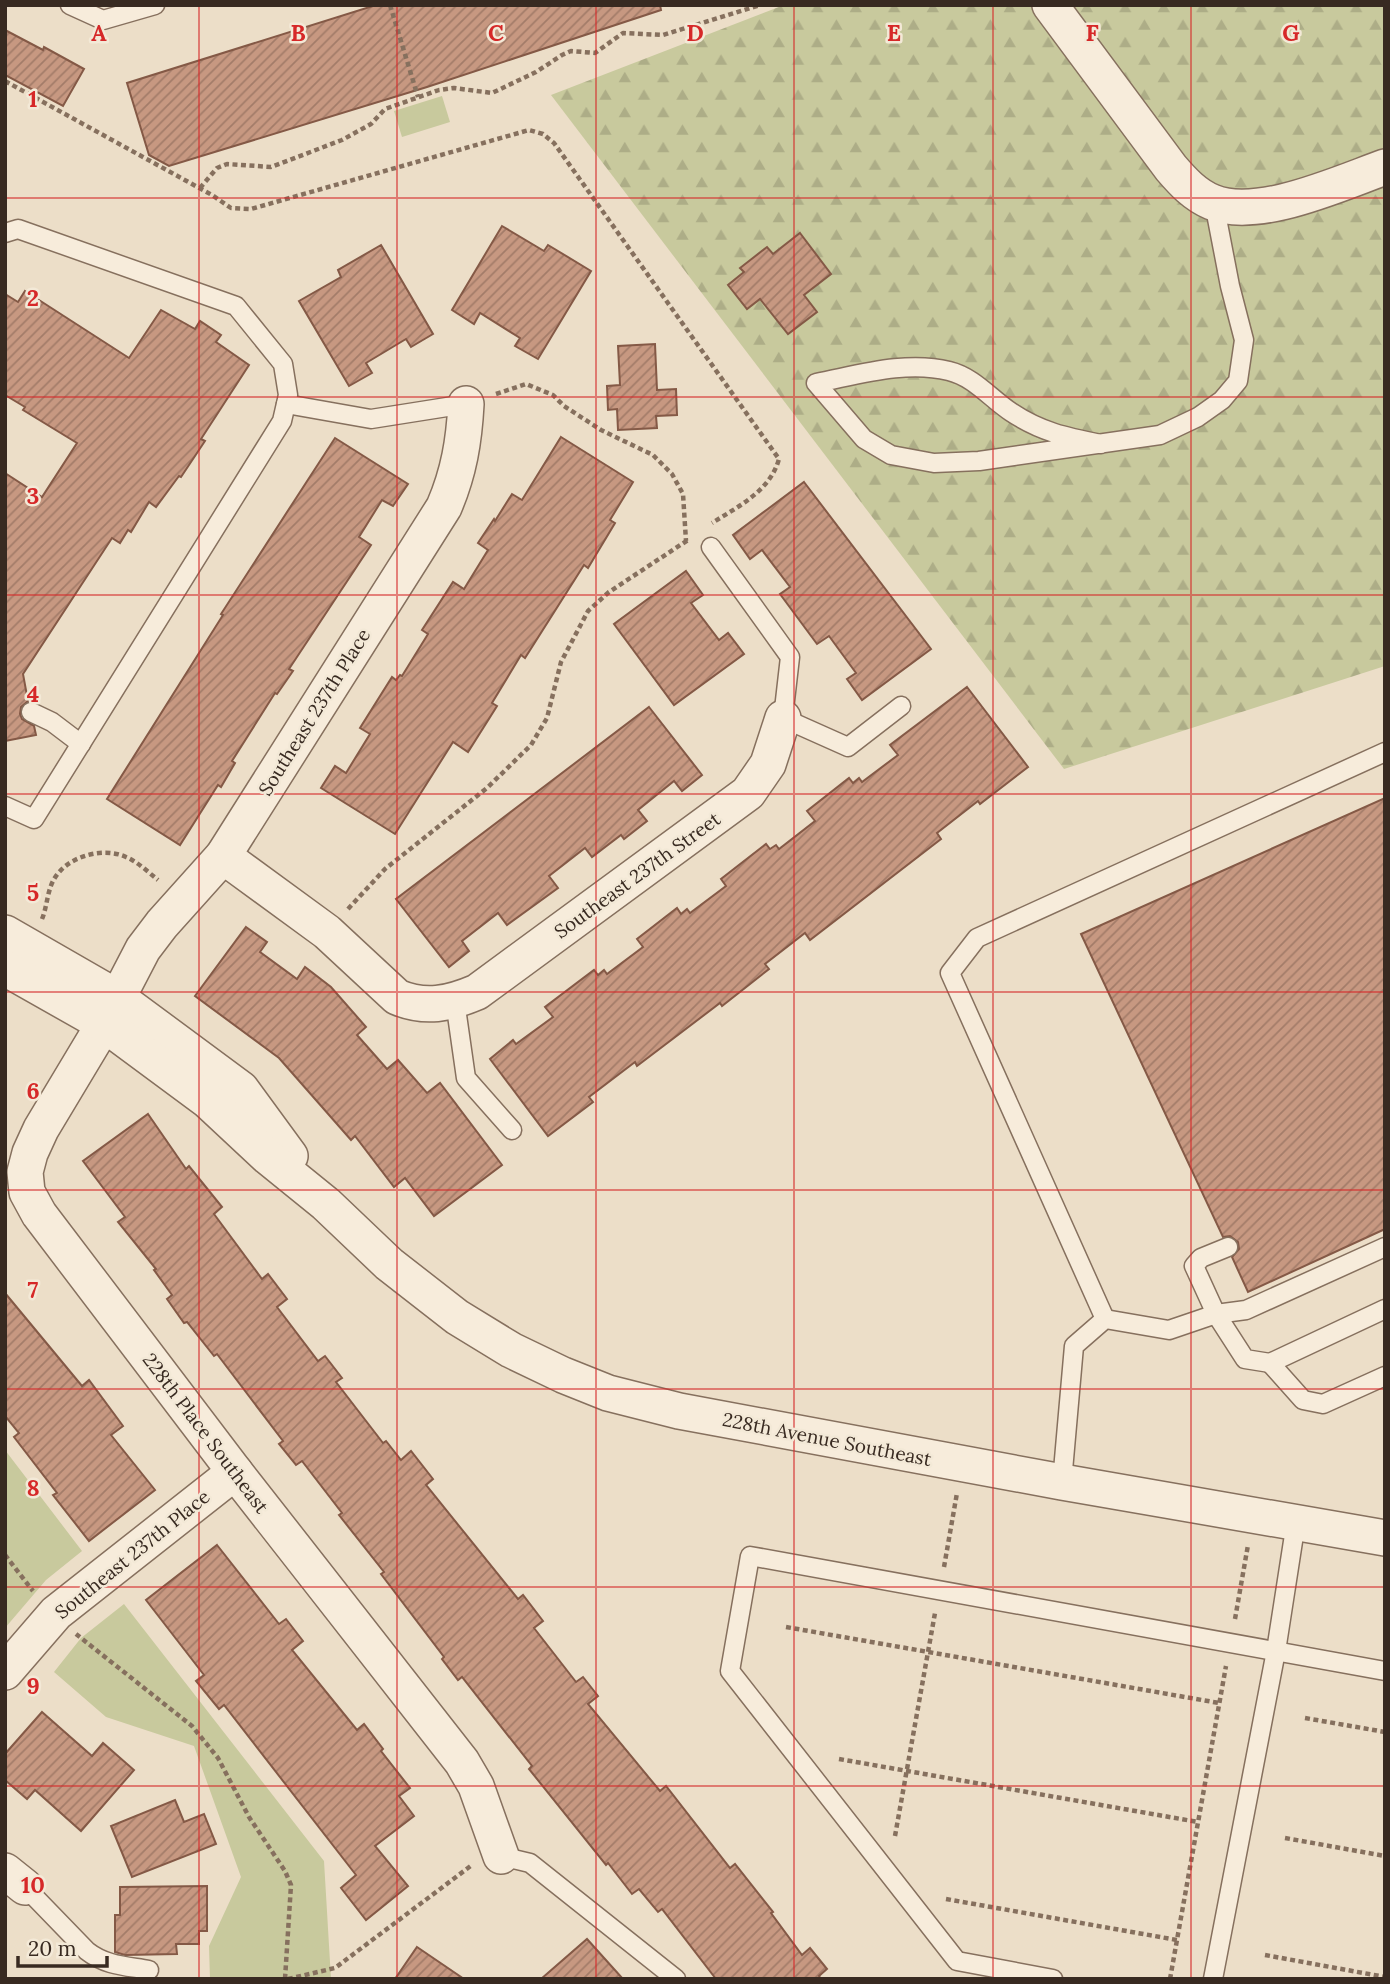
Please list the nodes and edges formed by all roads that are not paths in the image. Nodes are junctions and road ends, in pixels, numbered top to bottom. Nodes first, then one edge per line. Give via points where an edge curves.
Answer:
1 (70, 5) edge
2 (155, 5) edge
3 (1050, 5) edge
4 (1385, 167) edge
5 (1214, 203) junction
6 (5, 233) edge
7 (286, 404) junction
8 (466, 404) joint
9 (1101, 444) junction
10 (711, 547) road end
11 (901, 706) dead end
12 (31, 712) dead end
13 (783, 718) junction
14 (81, 744) junction
15 (1385, 752) edge
16 (5, 806) edge
17 (223, 856) junction
18 (14, 950) edge
19 (456, 1002) junction
20 (111, 1011) junction
21 (512, 1130) dead end
22 (1228, 1247) dead end
23 (1385, 1247) edge
24 (1385, 1309) edge
25 (1216, 1314) junction
26 (1105, 1320) junction
27 (1270, 1363) junction
28 (1385, 1376) edge
29 (235, 1472) junction
30 (1062, 1482) junction
31 (1296, 1522) junction
32 (1385, 1538) edge
33 (1276, 1651) junction
34 (1385, 1671) edge
35 (5, 1672) edge
36 (501, 1856) joint
37 (15, 1879) edge
38 (149, 1970) dead end
39 (676, 1979) edge
40 (1053, 1979) edge
41 (1213, 1979) edge

1 - 2 lane via 103,20
3 - 5 street via 1171,168 1189,188
4 - 5 street via 1265,206
5 - 9 lane via 1244,340 1238,381 1198,417 1160,435
6 - 7 lane via 18,229 236,306 283,364
7 - 8 lane via 371,419
7 - 14 lane via 282,421
8 - 17 street, Southeast 237th Place via 463,444 444,507
9 - 9 lane via 979,461 934,463 891,455 864,439 816,383 883,370 918,367 950,371 1051,434
10 - 13 lane via 790,657
11 - 13 lane via 848,747
12 - 14 lane
13 - 19 street, Southeast 237th Street via 768,764 748,793 477,992
14 - 16 lane via 34,819
15 - 26 lane via 977,938 950,973
17 - 19 street via 327,932 397,997 428,1006
17 - 20 street, Southeast 237th Place via 143,949
18 - 20 street, 228th Avenue Southeast
19 - 21 lane via 466,1078
20 - 29 street, 228th Place Southeast via 41,1129 25,1172 27,1192
20 - 30 street, 228th Avenue Southeast via 389,1264 457,1317 564,1376 668,1409
22 - 25 lane via 1201,1258 1194,1266
23 - 25 lane via 1246,1310
24 - 27 lane
25 - 26 lane via 1169,1330
25 - 27 lane via 1245,1359
26 - 30 lane via 1074,1346
27 - 28 lane via 1303,1400 1323,1404
29 - 35 street, Southeast 237th Place via 56,1613
29 - 36 street, 228th Place Southeast via 462,1762 476,1786
30 - 31 street, 228th Avenue Southeast
31 - 32 street, 228th Avenue Southeast
31 - 33 lane
33 - 34 lane
33 - 40 lane via 750,1556 730,1671 957,1961
33 - 41 lane
36 - 39 lane via 530,1863
37 - 38 lane via 97,1959

